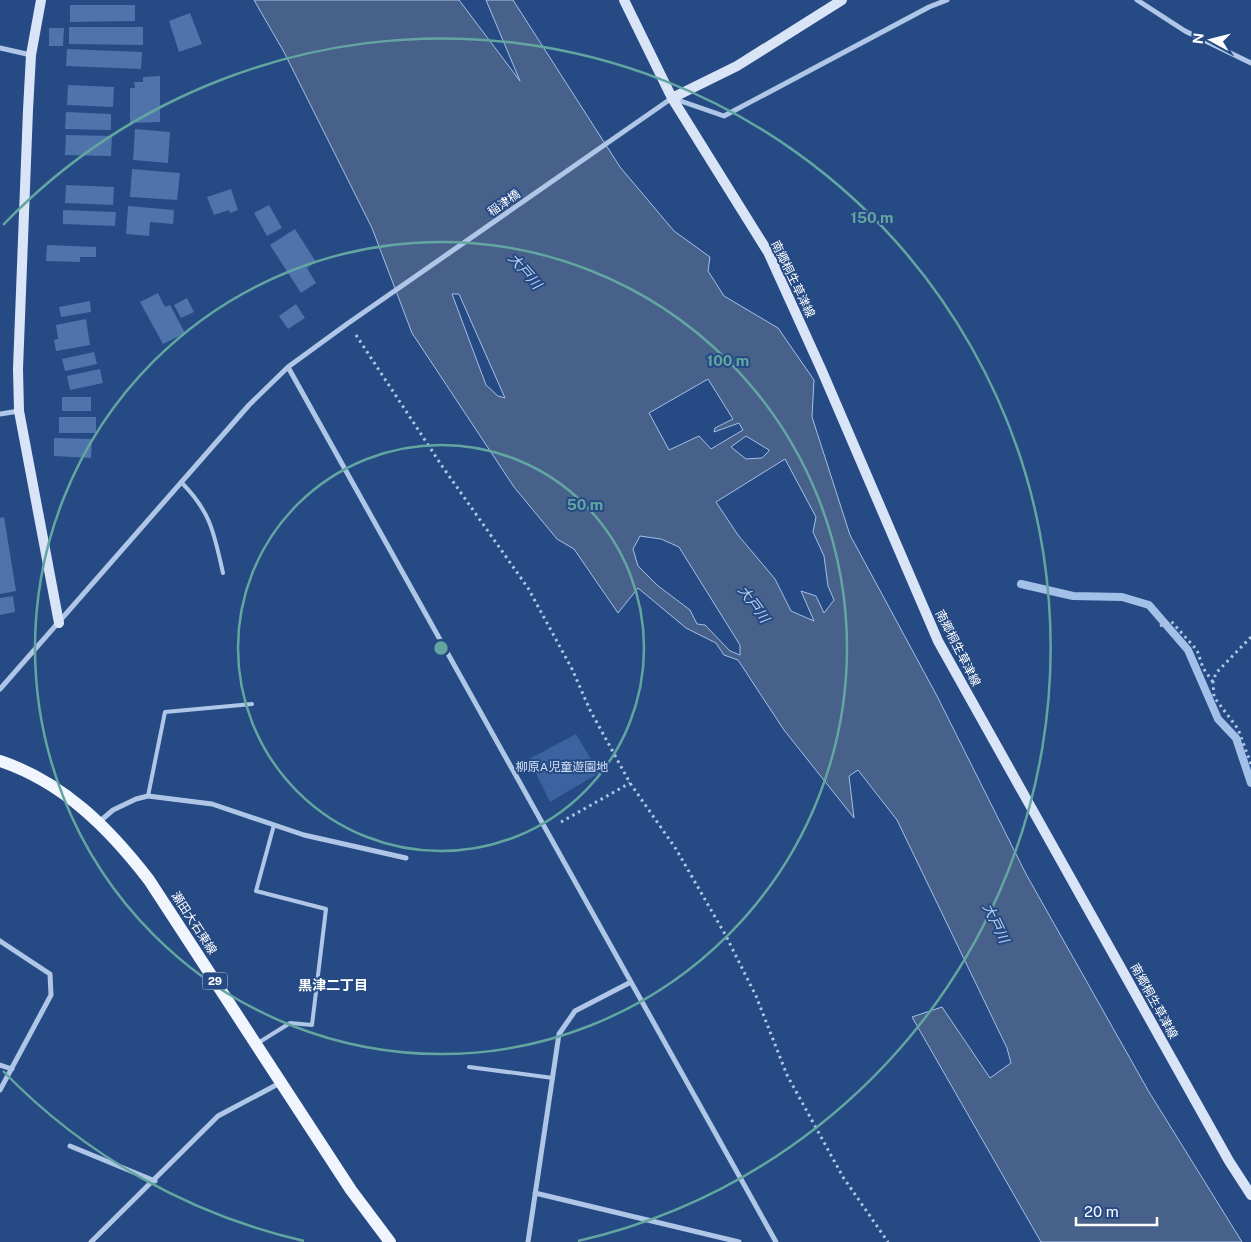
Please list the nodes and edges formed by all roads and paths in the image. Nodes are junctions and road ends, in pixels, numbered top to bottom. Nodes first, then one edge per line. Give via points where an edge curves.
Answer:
1 (41, 0) edge
2 (624, 0) edge
3 (842, 0) edge
4 (947, 0) edge
5 (1137, 0) edge
6 (0, 48) edge
7 (32, 55) junction
8 (1251, 64) edge
9 (672, 98) junction
10 (347, 324) junction
11 (288, 367) junction
12 (19, 411) junction
13 (0, 414) edge
14 (181, 482) junction
15 (223, 573) dead end
16 (59, 623) junction
17 (1160, 626) dead end
18 (1251, 637) edge
19 (1213, 682) junction
20 (0, 689) edge
21 (252, 704) dead end
22 (0, 761) edge
23 (1251, 764) edge
24 (630, 783) junction
25 (148, 796) junction
26 (99, 822) junction
27 (274, 825) junction
28 (546, 830) junction
29 (406, 858) dead end
30 (0, 940) edge
31 (631, 982) junction
32 (256, 1044) junction
33 (0, 1065) edge
34 (469, 1067) dead end
35 (12, 1069) junction
36 (553, 1078) junction
37 (281, 1082) junction
38 (0, 1090) edge
39 (70, 1146) dead end
40 (155, 1181) junction
41 (535, 1193) junction
42 (1251, 1195) edge
43 (91, 1242) edge
44 (390, 1242) edge
45 (528, 1242) edge
46 (739, 1242) edge
47 (776, 1242) edge
48 (888, 1242) edge

1 - 7 main road
2 - 9 main road, 南郷桐生草津線
3 - 9 main road via 737,66
4 - 9 street via 724,116
5 - 8 street via 1185,31
6 - 7 street
7 - 12 main road via 18,369
9 - 10 street, 稲津橋
9 - 42 main road, 南郷桐生草津線 via 768,252 938,641
10 - 11 street, 稲津橋
10 - 24 path via 528,588
11 - 14 street, 稲津橋
11 - 28 street
12 - 13 street
12 - 16 main road
14 - 15 lane via 198,499 211,524
14 - 16 street, 稲津橋
16 - 20 street, 稲津橋
17 - 19 path via 1171,621 1197,650 1203,668
18 - 19 path via 1216,673
19 - 23 path via 1214,697 1238,730
21 - 25 lane via 165,712
22 - 26 main road, 瀬田大石東線 / 29 via 61,791
24 - 28 path
24 - 48 path via 676,849 726,936 756,996 787,1075 843,1176
25 - 26 street via 113,810
25 - 27 street via 212,804
26 - 32 main road, 瀬田大石東線 / 29 via 149,880
27 - 29 street
27 - 32 lane via 256,892 326,909 312,1025 290,1023
28 - 31 street
30 - 35 street via 50,974 51,995
31 - 36 street via 575,1011 559,1034
31 - 47 street
32 - 37 main road, 瀬田大石東線 / 29
33 - 35 street
34 - 36 lane
35 - 38 street
36 - 41 street
37 - 40 street via 218,1116
37 - 44 main road, 瀬田大石東線 / 29 via 351,1190
39 - 40 street
40 - 43 street
41 - 45 street
41 - 46 street

